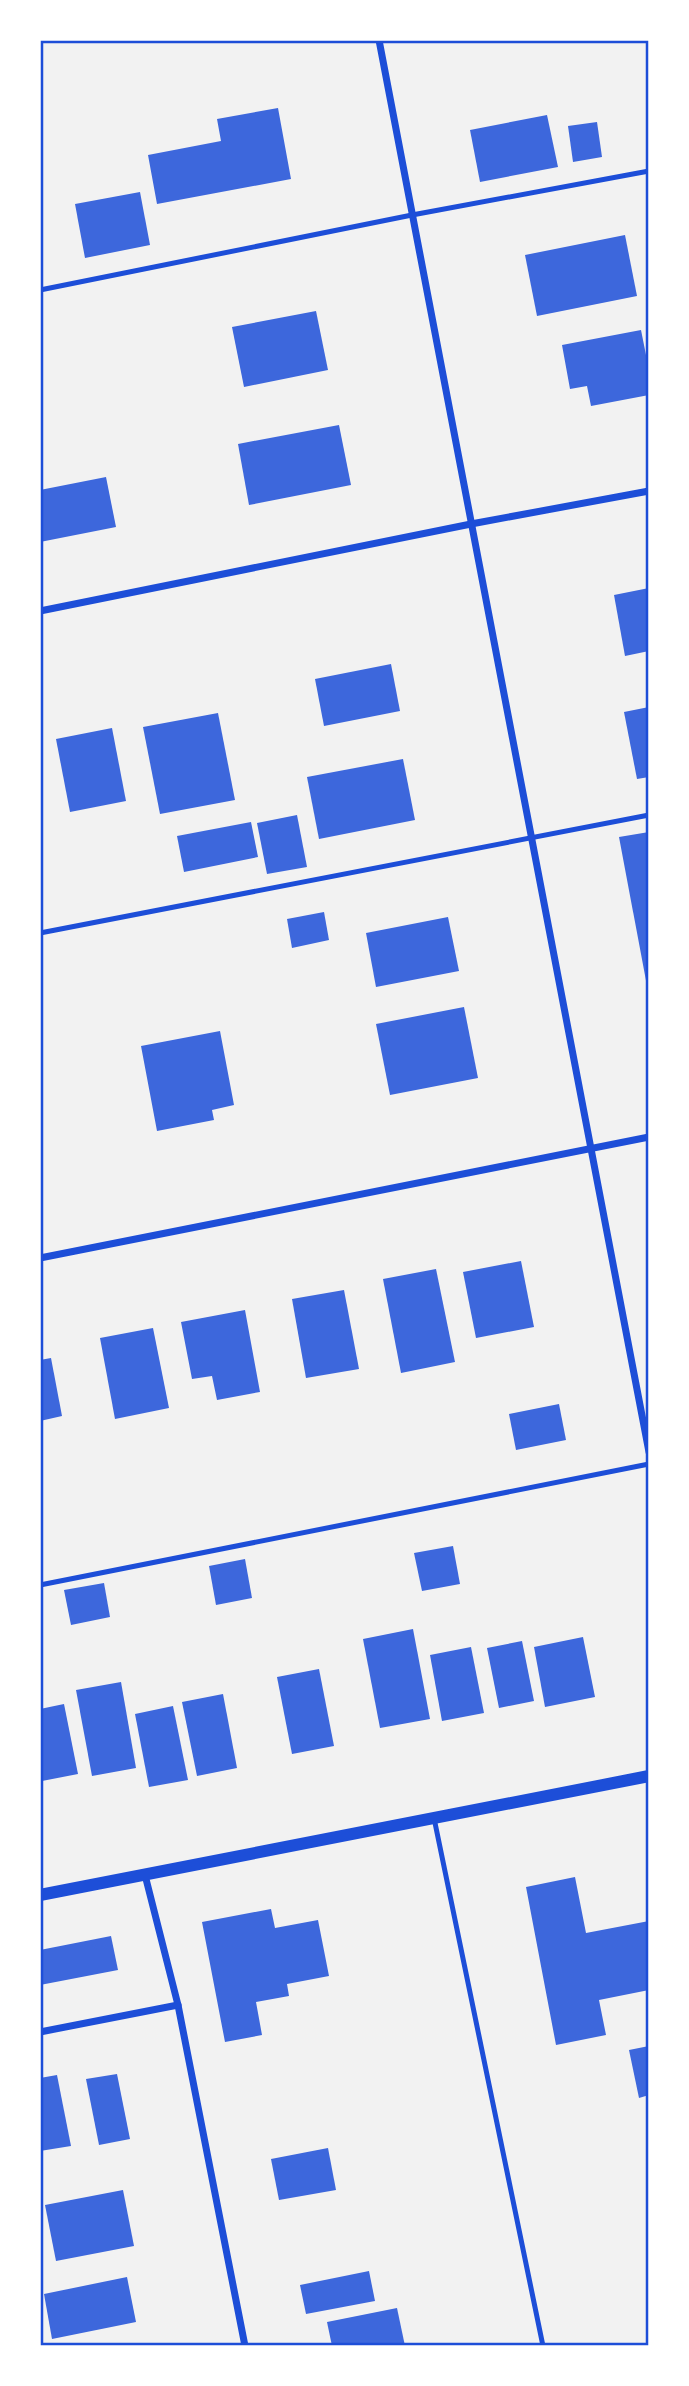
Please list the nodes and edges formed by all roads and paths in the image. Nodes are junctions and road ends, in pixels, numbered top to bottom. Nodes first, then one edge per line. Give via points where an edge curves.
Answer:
1 (379, 40) edge
2 (649, 171) edge
3 (412, 215) junction
4 (40, 290) edge
5 (649, 491) edge
6 (471, 524) junction
7 (40, 611) edge
8 (649, 815) edge
9 (531, 838) junction
10 (40, 933) edge
11 (649, 1137) edge
12 (591, 1149) junction
13 (40, 1258) edge
14 (649, 1452) edge
15 (649, 1464) edge
16 (40, 1585) edge
17 (649, 1776) edge
18 (434, 1818) junction
19 (145, 1875) junction
20 (40, 1895) edge
21 (178, 2005) junction
22 (40, 2032) edge
23 (245, 2346) edge
24 (543, 2346) edge

1 - 3 street
2 - 3 lane
3 - 4 lane
3 - 6 street
5 - 6 street
6 - 7 street
6 - 9 street
8 - 9 lane
9 - 10 lane
9 - 12 street
11 - 12 street
12 - 13 street
12 - 14 street
15 - 16 lane
17 - 18 street
18 - 19 street
18 - 24 lane
19 - 20 street
19 - 21 street
21 - 22 street
21 - 23 street

